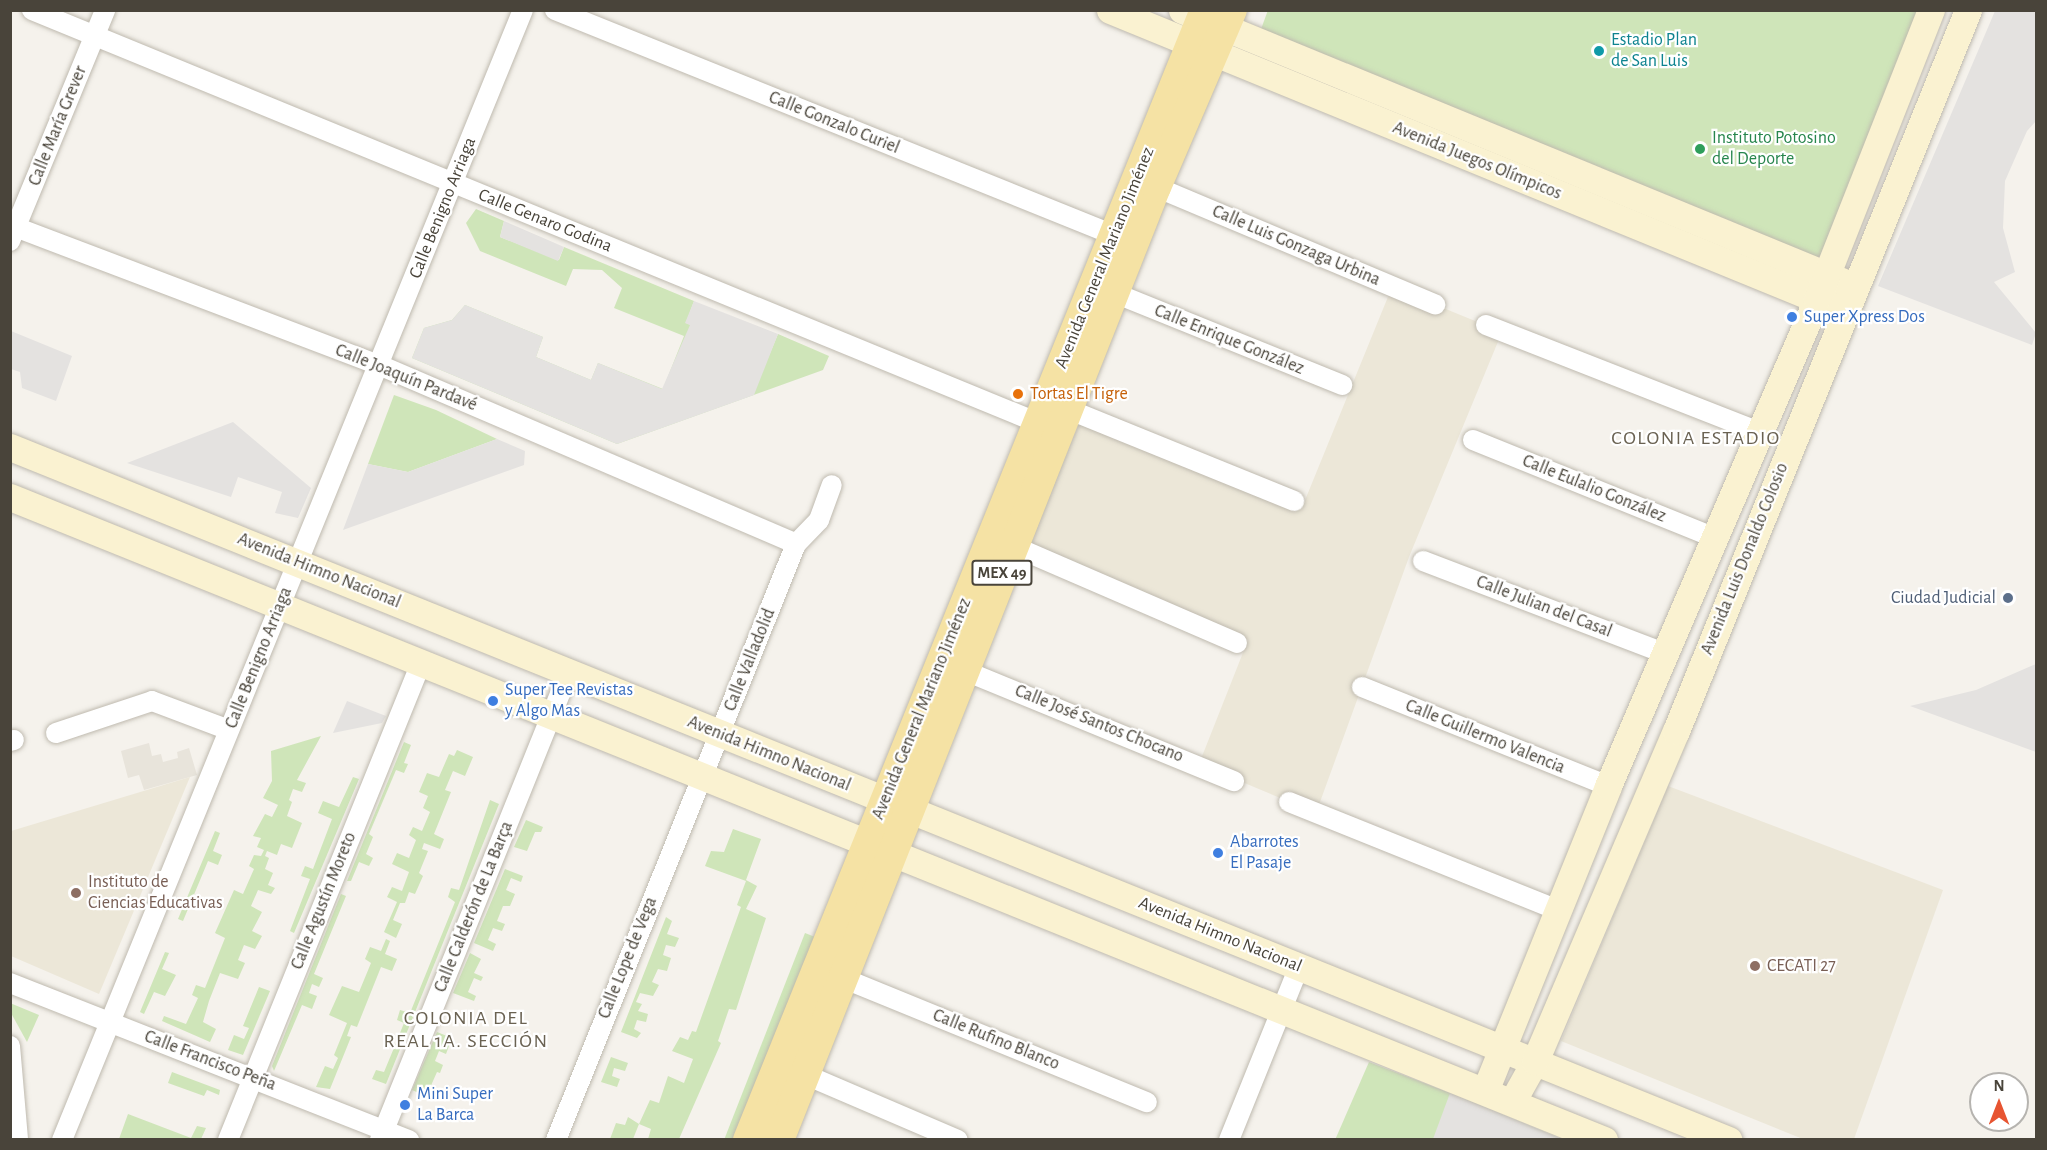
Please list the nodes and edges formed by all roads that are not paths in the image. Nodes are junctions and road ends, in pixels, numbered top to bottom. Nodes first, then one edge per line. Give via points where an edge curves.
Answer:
1 (32, 10) edge
2 (105, 10) edge
3 (523, 10) edge
4 (555, 10) edge
5 (1110, 10) edge
6 (1968, 10) edge
7 (1928, 20) edge
8 (1207, 25) edge
9 (95, 36) junction
10 (1956, 41) junction
11 (453, 183) junction
12 (1156, 187) junction
13 (12, 231) edge
14 (1114, 235) junction
15 (1822, 287) junction
16 (1117, 294) junction
17 (1851, 299) junction
18 (1435, 304) dead end
19 (1486, 325) dead end
20 (378, 365) junction
21 (1342, 385) dead end
22 (1056, 421) junction
23 (1761, 433) junction
24 (1473, 440) dead end
25 (10, 447) edge
26 (832, 485) dead end
27 (10, 497) edge
28 (1294, 501) dead end
29 (1716, 538) junction
30 (796, 544) junction
31 (1013, 546) junction
32 (1423, 561) dead end
33 (298, 562) junction
34 (280, 606) junction
35 (1237, 644) dead end
36 (1664, 653) junction
37 (421, 663) junction
38 (963, 670) junction
39 (568, 674) junction
40 (1362, 687) dead end
41 (551, 715) junction
42 (1637, 717) junction
43 (229, 730) junction
44 (1676, 731) junction
45 (56, 733) dead end
46 (720, 735) junction
47 (701, 776) junction
48 (1234, 781) dead end
49 (1608, 786) junction
50 (1289, 802) dead end
51 (896, 805) junction
52 (880, 848) junction
53 (1560, 910) junction
54 (1299, 967) junction
55 (845, 979) junction
56 (10, 983) edge
57 (1282, 1010) junction
58 (110, 1023) junction
59 (10, 1046) edge
60 (1504, 1049) junction
61 (1535, 1061) junction
62 (806, 1075) junction
63 (253, 1078) junction
64 (1485, 1091) junction
65 (1147, 1102) dead end
66 (1512, 1102) junction
67 (382, 1135) edge
68 (18, 1140) edge
69 (62, 1140) edge
70 (228, 1140) edge
71 (409, 1140) edge
72 (556, 1140) edge
73 (748, 1140) edge
74 (779, 1140) edge
75 (958, 1140) edge
76 (1229, 1140) edge
77 (1604, 1140) edge
78 (1729, 1140) edge

1 - 9 street, Calle Genaro Godina
2 - 9 street, Calle María Grever
3 - 11 street, Calle Benigno Arriaga
4 - 14 street, Calle Gonzalo Curiel
5 - 8 main road, Avenida Juegos Olímpicos
6 - 10 main road, Avenida Luis Donaldo Colosio
7 - 10 main road
7 - 15 main road, Avenida Luis Donaldo Colosio
8 - 12 main road, Avenida General Mariano Jiménez / MEX 49
8 - 14 main road, Avenida General Mariano Jiménez / MEX 49
8 - 15 main road, Avenida Juegos Olímpicos
9 - 11 street, Calle Genaro Godina
9 - 13 street, Calle María Grever
10 - 17 main road, Avenida Luis Donaldo Colosio
11 - 20 street, Calle Benigno Arriaga
11 - 22 street, Calle Genaro Godina
12 - 16 main road, Avenida General Mariano Jiménez / MEX 49
12 - 18 street, Calle Luis Gonzaga Urbina
13 - 20 street, Calle Joaquín Pardavé
14 - 22 main road, Avenida General Mariano Jiménez / MEX 49
15 - 17 main road, Avenida Juegos Olímpicos
15 - 23 main road, Avenida Luis Donaldo Colosio
16 - 21 street, Calle Enrique González
16 - 22 main road, Avenida General Mariano Jiménez / MEX 49
17 - 44 main road, Avenida Luis Donaldo Colosio
19 - 23 street
20 - 30 street, Calle Joaquín Pardavé
20 - 33 street, Calle Benigno Arriaga
22 - 28 street
22 - 31 main road, Avenida General Mariano Jiménez / MEX 49
22 - 51 main road, Avenida General Mariano Jiménez / MEX 49
23 - 29 main road, Avenida Luis Donaldo Colosio
24 - 29 street, Calle Eulalio González
25 - 33 main road, Avenida Himno Nacional
26 - 30 street via 819,520
27 - 34 main road
29 - 36 main road, Avenida Luis Donaldo Colosio
30 - 46 street, Calle Valladolid
31 - 35 street
31 - 38 main road, Avenida General Mariano Jiménez / MEX 49
32 - 36 street, Calle Julian del Casal
33 - 34 street, Calle Benigno Arriaga
33 - 39 main road, Avenida Himno Nacional
34 - 37 main road
34 - 43 street, Calle Benigno Arriaga
36 - 42 main road, Avenida Luis Donaldo Colosio
37 - 41 main road
37 - 63 street, Calle Agustín Moreto
38 - 48 street, Calle José Santos Chocano
38 - 51 main road, Avenida General Mariano Jiménez / MEX 49
39 - 41 street, Calle Calderón de La Barça
39 - 46 main road, Avenida Himno Nacional
40 - 49 street, Calle Guillermo Valencia
41 - 47 main road
41 - 67 street, Calle Calderón de La Barça
42 - 44 main road
42 - 49 main road, Avenida Luis Donaldo Colosio
43 - 45 street via 152,701
43 - 58 street, Calle Benigno Arriaga
44 - 61 main road, Avenida Luis Donaldo Colosio
46 - 47 street, Calle Valladolid
46 - 51 main road, Avenida Himno Nacional
47 - 52 main road
47 - 72 street, Calle Lope de Vega
49 - 53 main road, Avenida Luis Donaldo Colosio
50 - 53 street
51 - 52 main road, Avenida General Mariano Jiménez / MEX 49
51 - 54 main road, Avenida Himno Nacional
52 - 55 main road, Avenida General Mariano Jiménez / MEX 49
52 - 57 main road
52 - 73 main road, Avenida General Mariano Jiménez / MEX 49
53 - 60 main road, Avenida Luis Donaldo Colosio
54 - 57 street
54 - 60 main road, Avenida Himno Nacional
55 - 62 main road, Avenida General Mariano Jiménez / MEX 49
55 - 65 street, Calle Rufino Blanco
56 - 58 street, Calle Francisco Peña
57 - 64 main road
57 - 76 street
58 - 63 street, Calle Francisco Peña
58 - 69 street, Calle Benigno Arriaga
59 - 68 street
60 - 61 main road, Avenida Himno Nacional
60 - 64 main road, Avenida Luis Donaldo Colosio
61 - 66 main road, Avenida Luis Donaldo Colosio
61 - 78 main road, Avenida Himno Nacional
62 - 74 main road, Avenida General Mariano Jiménez / MEX 49
62 - 75 street
63 - 67 street, Calle Francisco Peña
63 - 70 street, Calle Agustín Moreto
64 - 66 main road
66 - 77 main road
67 - 71 street, Calle Francisco Peña

